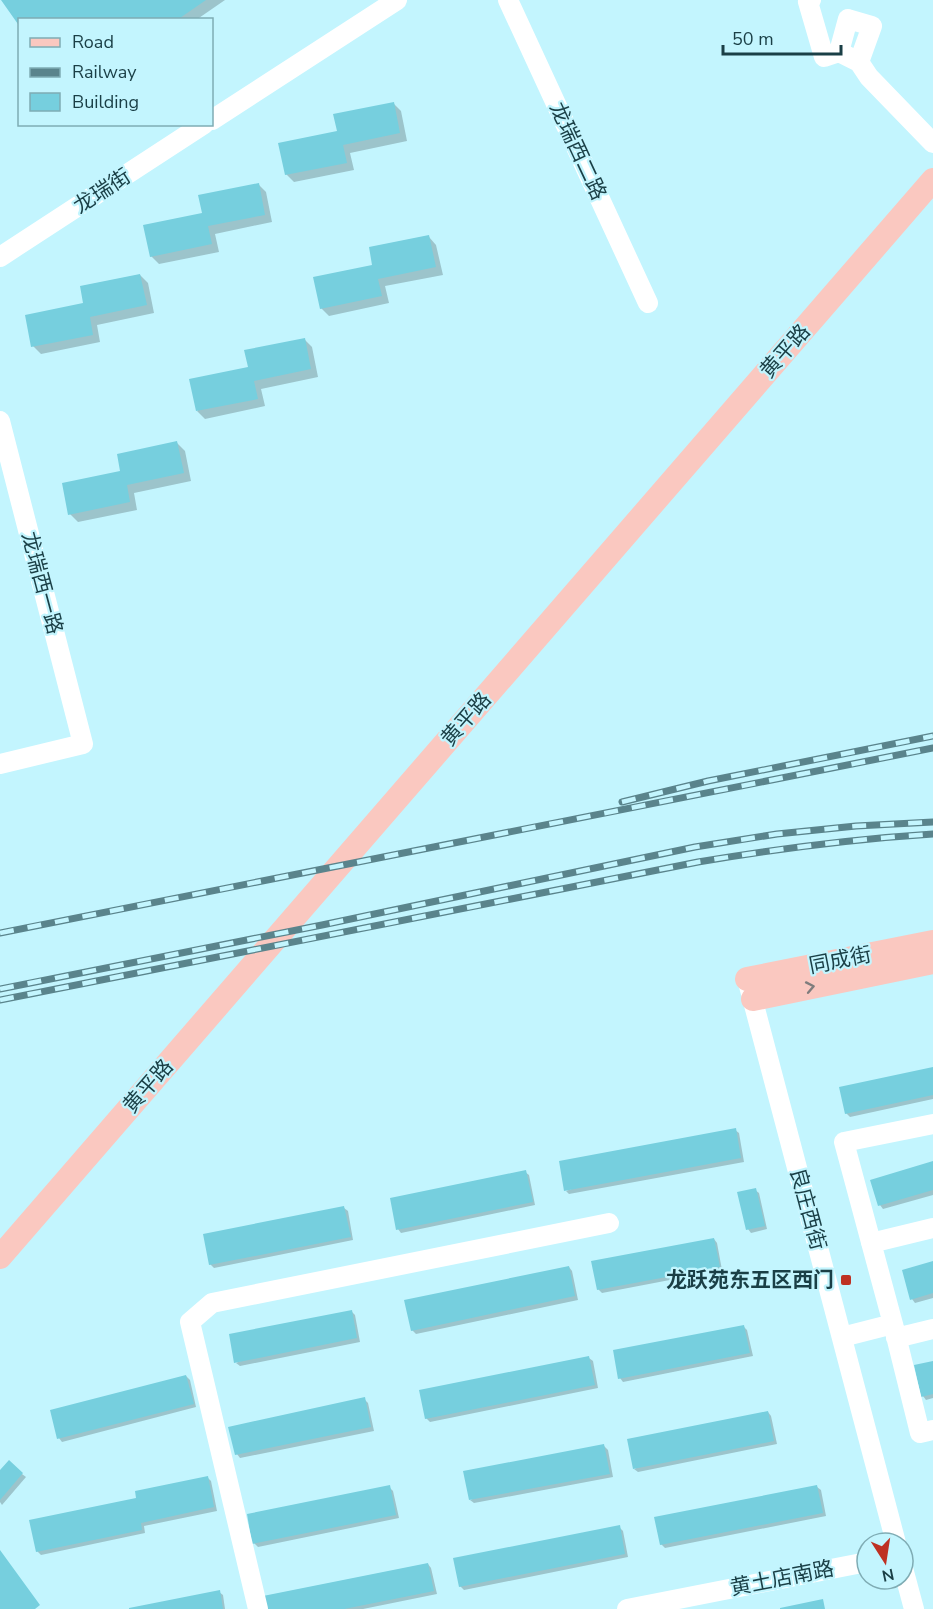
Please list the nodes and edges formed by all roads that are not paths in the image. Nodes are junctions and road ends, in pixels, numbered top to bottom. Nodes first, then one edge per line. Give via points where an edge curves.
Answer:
1 (397, 0) edge
2 (508, 0) edge
3 (811, 0) edge
4 (839, 52) junction
5 (860, 62) junction
6 (213, 119) edge
7 (201, 126) edge
8 (933, 143) edge
9 (933, 180) edge
10 (933, 198) edge
11 (0, 257) edge
12 (648, 303) dead end
13 (0, 421) edge
14 (0, 764) edge
15 (933, 942) edge
16 (933, 963) edge
17 (750, 989) junction
18 (933, 1124) edge
19 (609, 1223) dead end
20 (933, 1228) edge
21 (871, 1243) junction
22 (0, 1257) edge
23 (0, 1273) edge
24 (933, 1329) edge
25 (895, 1331) junction
26 (842, 1337) junction
27 (933, 1430) edge
28 (894, 1531) edge
29 (855, 1564) edge
30 (909, 1591) edge
31 (258, 1609) edge
32 (627, 1609) edge
33 (914, 1609) edge

1 - 6 street
2 - 12 street, 龙瑞西二路
3 - 4 street via 809,11 824,57
4 - 5 street
4 - 5 street via 848,19 872,26
5 - 8 street via 869,77
7 - 11 street, 龙瑞街
9 - 22 main road, 黄平路
10 - 23 main road, 黄平路
13 - 14 street, 龙瑞西一路 via 84,744
15 - 17 main road, 同成街
17 -> 16 main road, 同成街
17 - 26 street, 良庄西街
18 - 21 street via 844,1142
19 - 31 street via 212,1303 190,1322
20 - 21 street
21 - 25 street
24 - 25 street
25 - 26 street
25 - 27 street via 920,1433
26 - 28 street, 良庄西街
29 - 32 street, 黄土店南路
30 - 33 street

